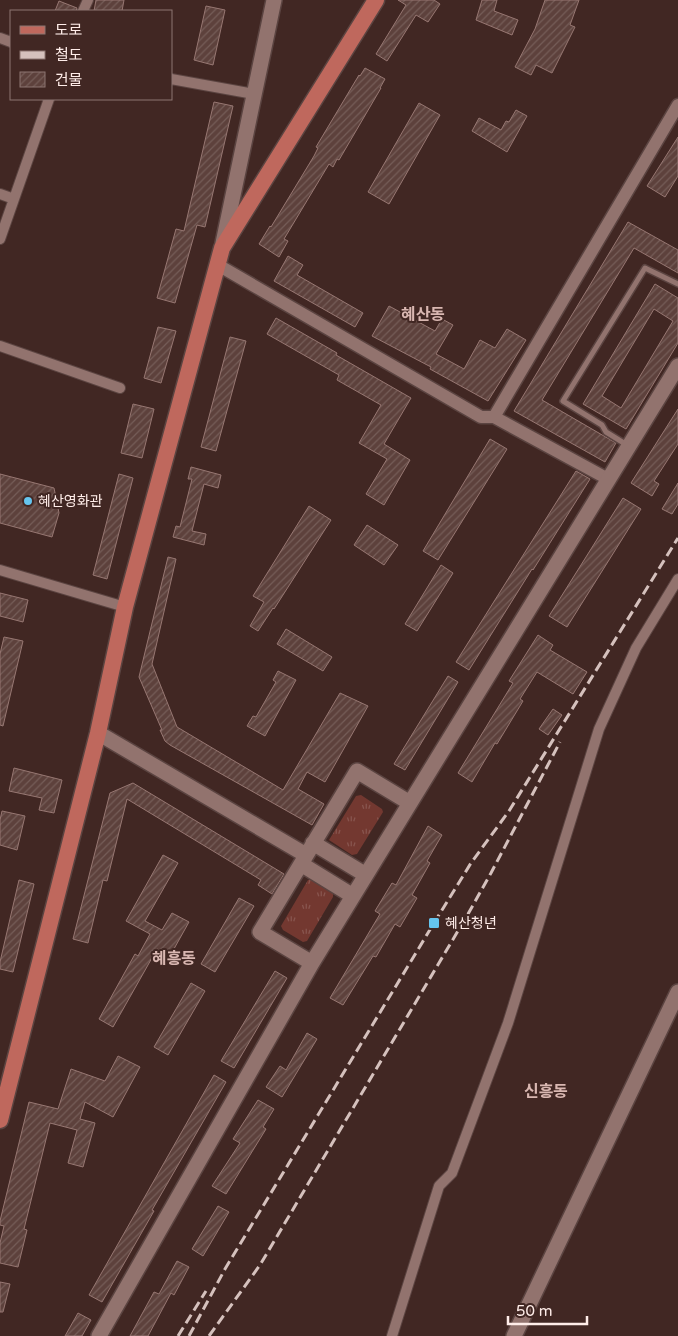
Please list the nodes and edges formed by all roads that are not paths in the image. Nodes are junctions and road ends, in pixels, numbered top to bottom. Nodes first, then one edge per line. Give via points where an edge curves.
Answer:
1 (274, 0) edge
2 (376, 0) edge
3 (172, 79) edge
4 (254, 94) junction
5 (49, 100) edge
6 (678, 105) edge
7 (0, 194) edge
8 (14, 199) junction
9 (0, 239) edge
10 (222, 248) junction
11 (218, 265) junction
12 (678, 284) edge
13 (0, 346) edge
14 (678, 366) edge
15 (120, 388) dead end
16 (494, 417) junction
17 (628, 446) junction
18 (608, 479) junction
19 (0, 570) edge
20 (678, 579) edge
21 (125, 607) junction
22 (98, 732) junction
23 (410, 803) junction
24 (307, 854) junction
25 (366, 875) junction
26 (353, 896) junction
27 (312, 963) junction
28 (678, 992) edge
29 (0, 1120) edge
30 (99, 1336) edge
31 (392, 1336) edge
32 (514, 1336) edge

1 - 4 main road
2 - 10 main road
3 - 4 street
4 - 10 main road
5 - 8 street
6 - 16 street
7 - 8 street
8 - 9 street
10 - 11 main road
11 - 16 street via 481,417
11 - 21 main road
12 - 17 lane via 645,268 563,401
13 - 15 street
14 - 17 main road
16 - 18 street
17 - 18 main road
18 - 23 main road
19 - 21 street
20 - 31 street via 636,648 599,729 508,1023 452,1173 439,1186
21 - 22 main road
22 - 24 main road
22 - 29 main road
23 - 24 main road via 357,771
23 - 25 main road
24 - 25 main road
24 - 26 main road
24 - 27 main road via 260,932
25 - 26 main road
26 - 27 main road
27 - 30 main road
28 - 32 main road

